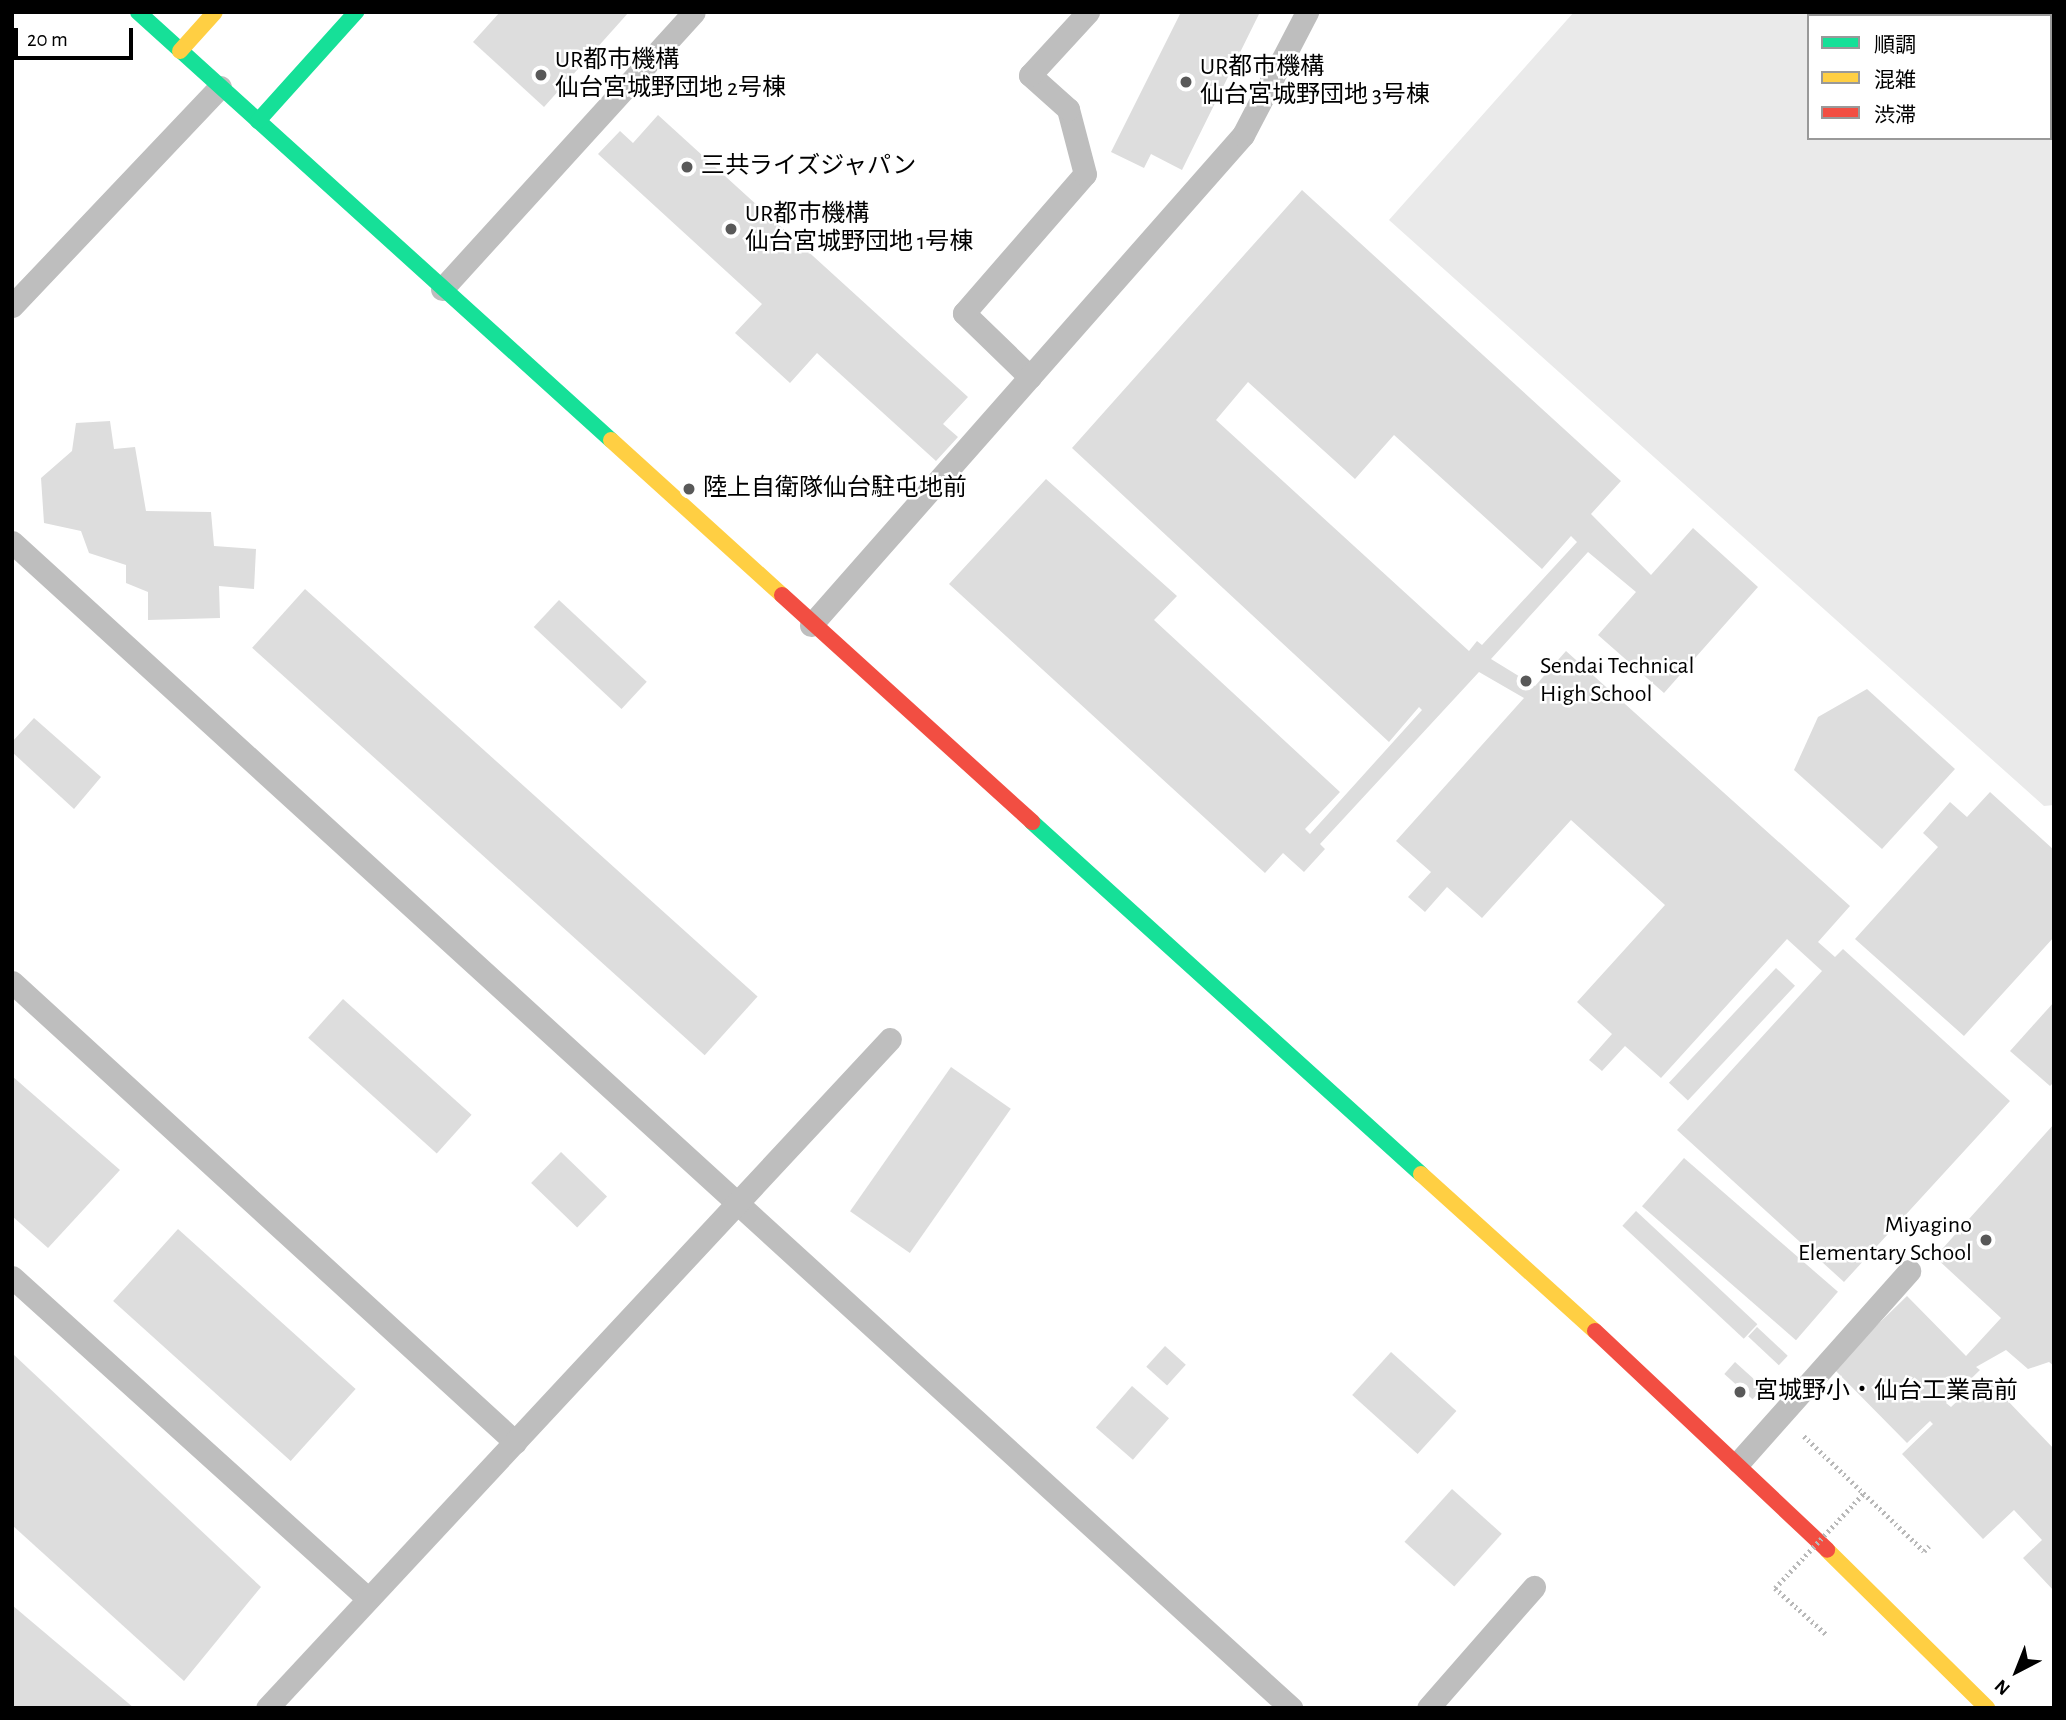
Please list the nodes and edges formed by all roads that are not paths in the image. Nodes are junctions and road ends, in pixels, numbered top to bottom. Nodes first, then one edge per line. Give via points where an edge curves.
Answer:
1 (138, 12) edge
2 (215, 12) edge
3 (356, 12) edge
4 (694, 12) edge
5 (1088, 12) edge
6 (1307, 12) edge
7 (180, 51) junction
8 (220, 87) junction
9 (258, 121) junction
10 (442, 289) junction
11 (12, 306) edge
12 (1030, 377) junction
13 (12, 542) edge
14 (811, 625) junction
15 (12, 982) edge
16 (890, 1039) dead end
17 (737, 1203) junction
18 (1909, 1271) dead end
19 (12, 1278) edge
20 (515, 1441) junction
21 (1738, 1462) junction
22 (1534, 1587) dead end
23 (368, 1600) junction
24 (267, 1708) edge
25 (1291, 1708) edge
26 (1428, 1708) edge
27 (1987, 1708) edge

1 - 7 street
2 - 7 street
3 - 9 street
4 - 10 lane
5 - 12 lane via 1030,75 1069,109 1085,174 964,313
6 - 12 lane via 1243,135
7 - 8 street
8 - 9 street
8 - 11 lane
9 - 10 street
10 - 14 street
12 - 14 lane
13 - 17 lane
14 - 21 street
15 - 20 lane
16 - 17 lane
17 - 20 lane
17 - 25 lane
18 - 21 lane
19 - 23 lane
20 - 23 lane
21 - 27 street
22 - 26 lane
23 - 24 lane

